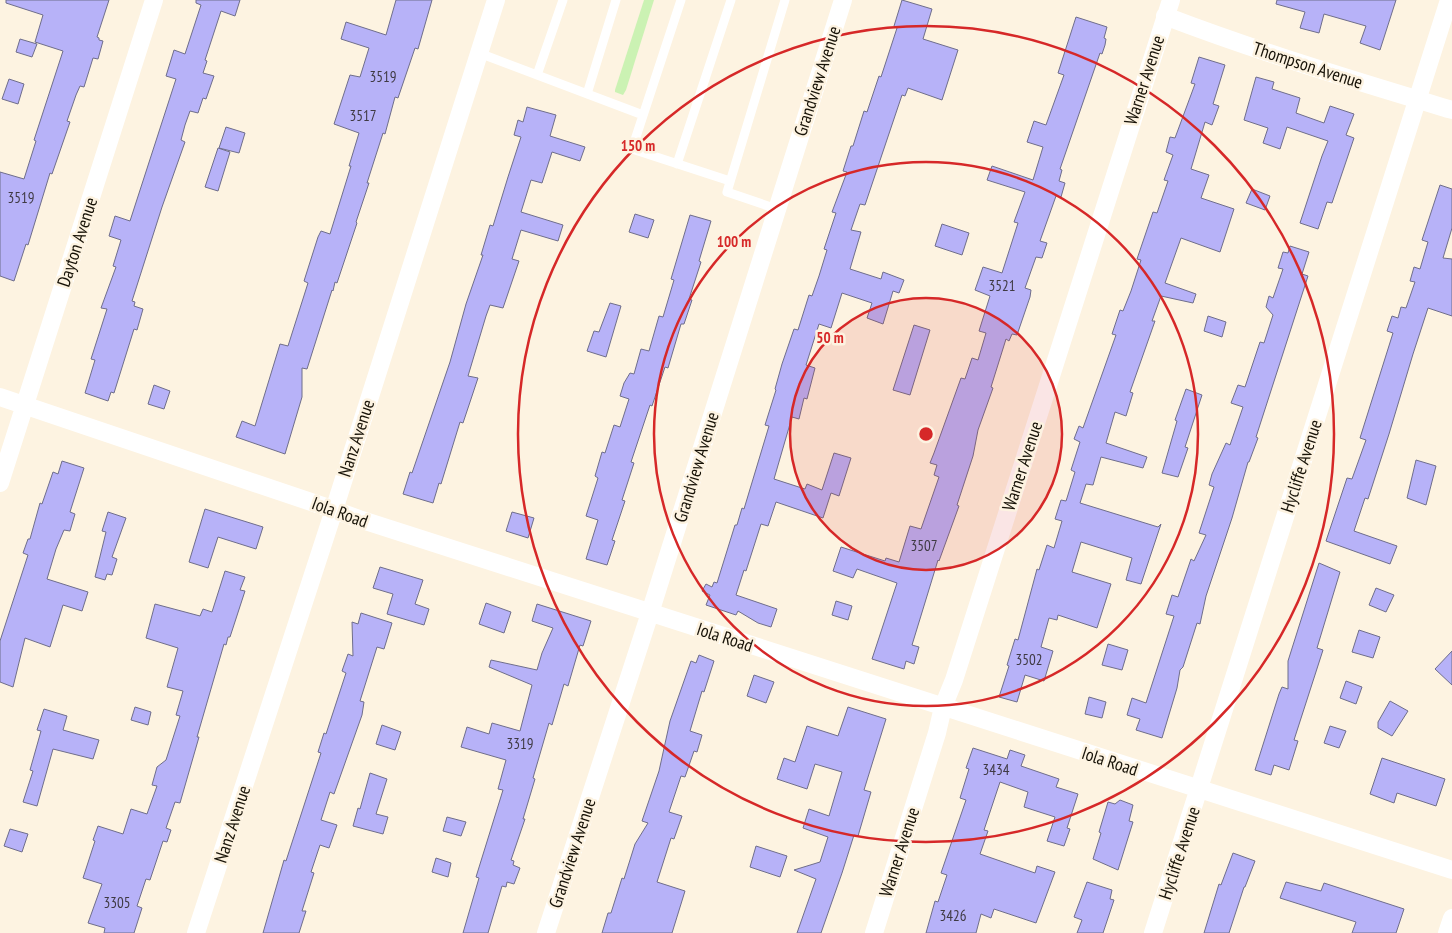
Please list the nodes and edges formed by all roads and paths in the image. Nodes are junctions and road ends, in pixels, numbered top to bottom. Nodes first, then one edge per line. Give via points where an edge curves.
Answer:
1 (154, 0) edge
2 (496, 0) edge
3 (563, 0) edge
4 (616, 0) edge
5 (681, 0) edge
6 (731, 0) edge
7 (786, 0) edge
8 (843, 0) edge
9 (1449, 0) edge
10 (1168, 8) edge
11 (479, 54) junction
12 (537, 75) junction
13 (587, 94) junction
14 (1417, 99) junction
15 (1452, 110) edge
16 (643, 115) junction
17 (677, 164) junction
18 (730, 181) junction
19 (777, 209) junction
20 (0, 397) edge
21 (25, 405) junction
22 (0, 483) edge
23 (334, 510) junction
24 (650, 613) junction
25 (944, 707) junction
26 (1199, 789) junction
27 (1452, 870) edge
28 (1452, 918) edge
29 (196, 933) edge
30 (546, 933) edge
31 (874, 933) edge
32 (1153, 933) edge
33 (1447, 933) edge

1 - 21 street, Dayton Avenue
2 - 11 street, Nanz Avenue
3 - 12 lane
4 - 13 lane
5 - 16 lane
6 - 17 lane
7 - 18 lane
8 - 19 street, Grandview Avenue
9 - 14 street, Hycliffe Avenue
10 - 14 street, Thompson Avenue via 1210,33
10 - 25 street, Warner Avenue
11 - 12 lane
11 - 23 street, Nanz Avenue
12 - 13 lane
13 - 16 lane
14 - 15 street, Thompson Avenue
14 - 26 street, Hycliffe Avenue
16 - 17 lane via 632,149
17 - 18 lane
18 - 19 lane via 726,192
19 - 24 street, Grandview Avenue
20 - 21 street, Iola Road
21 - 22 street, Dayton Avenue
21 - 23 street, Iola Road
23 - 24 street, Iola Road
23 - 29 street, Nanz Avenue
24 - 25 street, Iola Road
24 - 30 street, Grandview Avenue
25 - 26 street, Iola Road
25 - 31 street, Warner Avenue
26 - 27 street, Iola Road
26 - 32 street, Hycliffe Avenue
28 - 33 street

